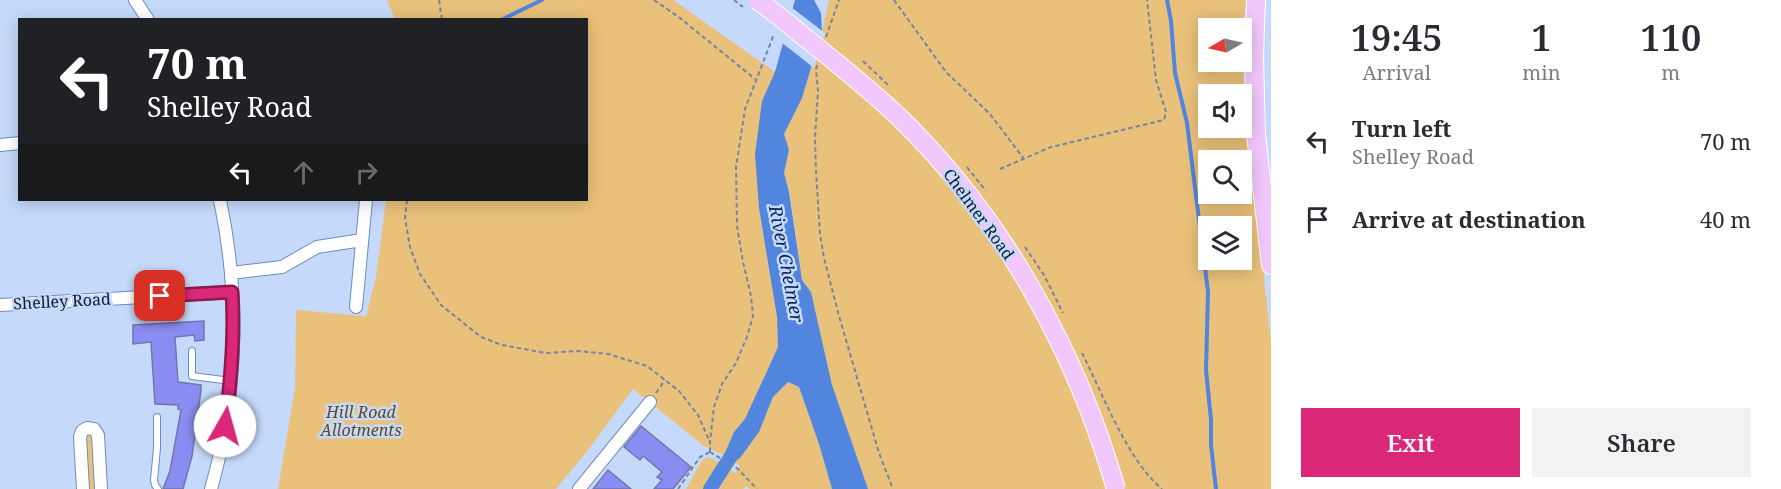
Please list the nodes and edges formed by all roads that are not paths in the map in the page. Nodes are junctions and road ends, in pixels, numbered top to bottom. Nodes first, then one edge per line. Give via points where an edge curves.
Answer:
1 (135, 0) edge
2 (1256, 0) edge
3 (750, 3) edge
4 (147, 18) edge
5 (18, 143) edge
6 (0, 145) edge
7 (219, 201) edge
8 (366, 201) edge
9 (362, 240) junction
10 (1271, 265) edge
11 (231, 273) junction
12 (232, 292) junction
13 (0, 304) edge
14 (356, 307) dead end
15 (192, 351) dead end
16 (231, 381) junction
17 (650, 402) dead end
18 (157, 417) dead end
19 (83, 489) edge
20 (101, 489) edge
21 (158, 489) edge
22 (211, 489) edge
23 (579, 489) edge
24 (1116, 489) edge

1 - 4 street
2 - 10 main road via 1256,135
3 - 24 main road, Chelmer Road, bridge via 856,78 902,120 988,222 1062,346 1102,442
5 - 6 street
7 - 11 street
8 - 9 street
9 - 11 street via 317,247 282,267
9 - 14 street
11 - 12 street
12 - 13 street, Shelley Road
12 - 16 street
15 - 16 lane via 192,376
16 - 22 street
17 - 23 street
18 - 21 lane via 154,480
19 - 20 street via 80,437 87,428 98,435

